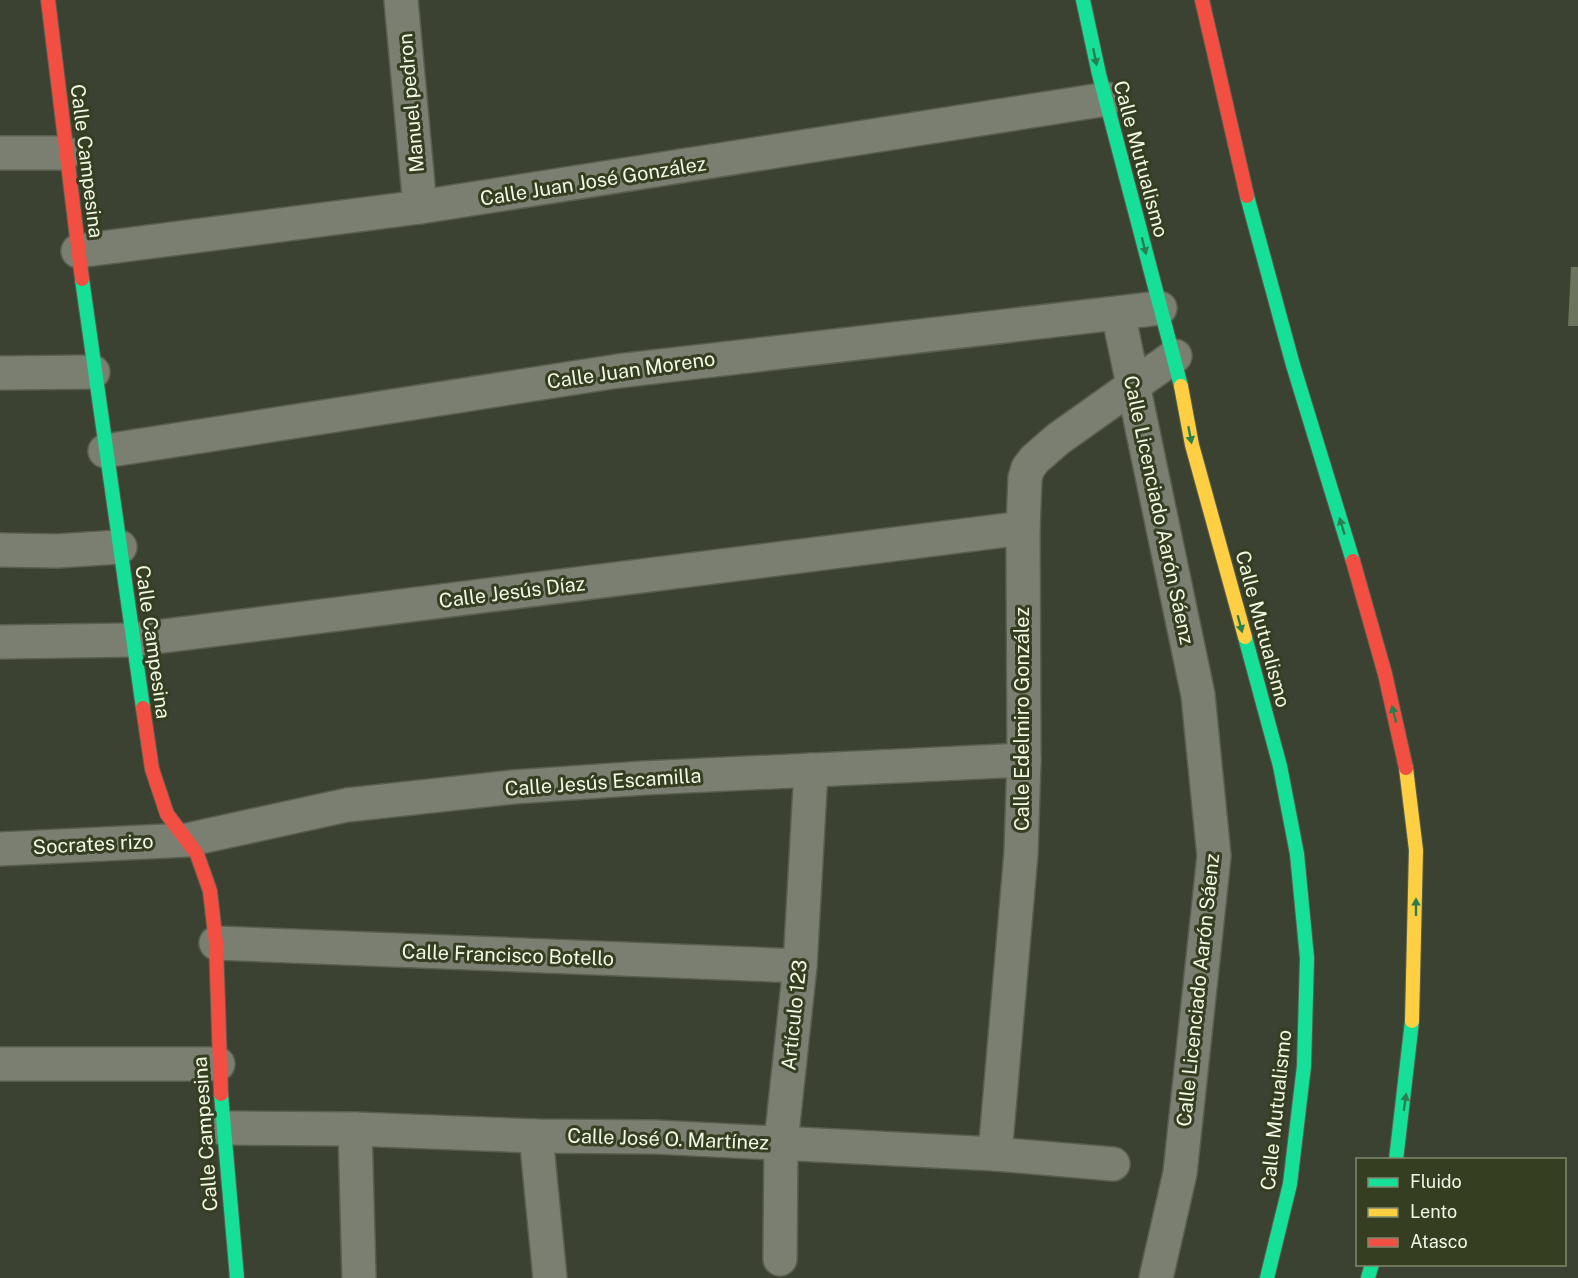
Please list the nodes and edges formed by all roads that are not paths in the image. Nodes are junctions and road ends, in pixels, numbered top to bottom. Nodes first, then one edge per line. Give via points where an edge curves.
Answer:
1 (48, 0) edge
2 (401, 0) edge
3 (1083, 0) edge
4 (1202, 0) edge
5 (1107, 99) junction
6 (0, 153) edge
7 (65, 153) junction
8 (420, 207) junction
9 (78, 251) junction
10 (1160, 308) junction
11 (1118, 313) junction
12 (1175, 356) junction
13 (93, 372) junction
14 (0, 373) edge
15 (1133, 388) junction
16 (105, 451) junction
17 (1023, 528) junction
18 (120, 547) junction
19 (0, 550) edge
20 (132, 640) junction
21 (0, 642) edge
22 (1024, 760) junction
23 (811, 771) junction
24 (187, 840) junction
25 (0, 849) edge
26 (216, 943) junction
27 (800, 966) junction
28 (0, 1064) edge
29 (218, 1064) junction
30 (222, 1128) junction
31 (355, 1129) junction
32 (536, 1136) junction
33 (781, 1142) junction
34 (995, 1154) junction
35 (1396, 1158) edge
36 (1113, 1164) dead end
37 (780, 1259) dead end
38 (237, 1278) edge
39 (358, 1278) edge
40 (550, 1278) edge
41 (1156, 1278) edge
42 (1267, 1278) edge

1 - 7 main road, Calle Campesina
2 - 8 street, Manuel pedron
3 -> 5 main road, Calle Mutualismo
35 -> 4 main road via 1407,1087 1416,957 1416,834 1401,744 1367,607 1307,414 1260,243 1221,96
5 - 8 street, Calle Juan José González
5 -> 10 main road, Calle Mutualismo
6 - 7 street
7 - 9 main road, Calle Campesina
8 - 9 street, Calle Juan José González
9 - 13 main road, Calle Campesina
10 - 11 street, Calle Juan Moreno
10 - 12 main road, Calle Mutualismo
11 - 15 street, Calle Licenciado Aarón Sáenz
11 - 16 street, Calle Juan Moreno via 618,371
12 - 15 street, Calle Edelmiro González
12 -> 42 main road, Calle Mutualismo via 1192,445 1280,766 1298,866 1307,958 1304,1066 1290,1184
13 - 14 street
13 - 16 main road, Calle Campesina
15 - 17 street, Calle Edelmiro González via 1058,440 1028,468
15 - 41 street, Calle Licenciado Aarón Sáenz via 1198,695 1214,856 1180,1173
16 - 18 main road, Calle Campesina
17 - 20 street, Calle Jesús Díaz
17 - 22 street, Calle Edelmiro González
18 - 19 street
18 - 20 main road, Calle Campesina
20 - 21 street, Calle Jesús Díaz
20 - 24 main road, Calle Campesina via 152,769 167,814
22 - 23 street, Calle Jesús Escamilla
22 - 34 street, Calle Edelmiro González via 1021,853
23 - 24 street, Calle Jesús Escamilla via 513,787 347,804
23 - 27 street, Artículo 123
24 - 25 street, Socrates rizo
24 - 26 main road, Calle Campesina via 210,891
26 - 27 street, Calle Francisco Botello
26 - 29 main road, Calle Campesina
27 - 33 street, Artículo 123
28 - 29 street
29 - 30 main road, Calle Campesina
30 - 31 street, Calle José O. Martínez
30 - 38 main road, Calle Campesina
31 - 32 street, Calle José O. Martínez
31 - 39 street
32 - 33 street, Calle José O. Martínez
32 - 40 street
33 - 34 street, Calle José O. Martínez
33 - 37 street, Artículo 123
34 - 36 street, Calle José O. Martínez

